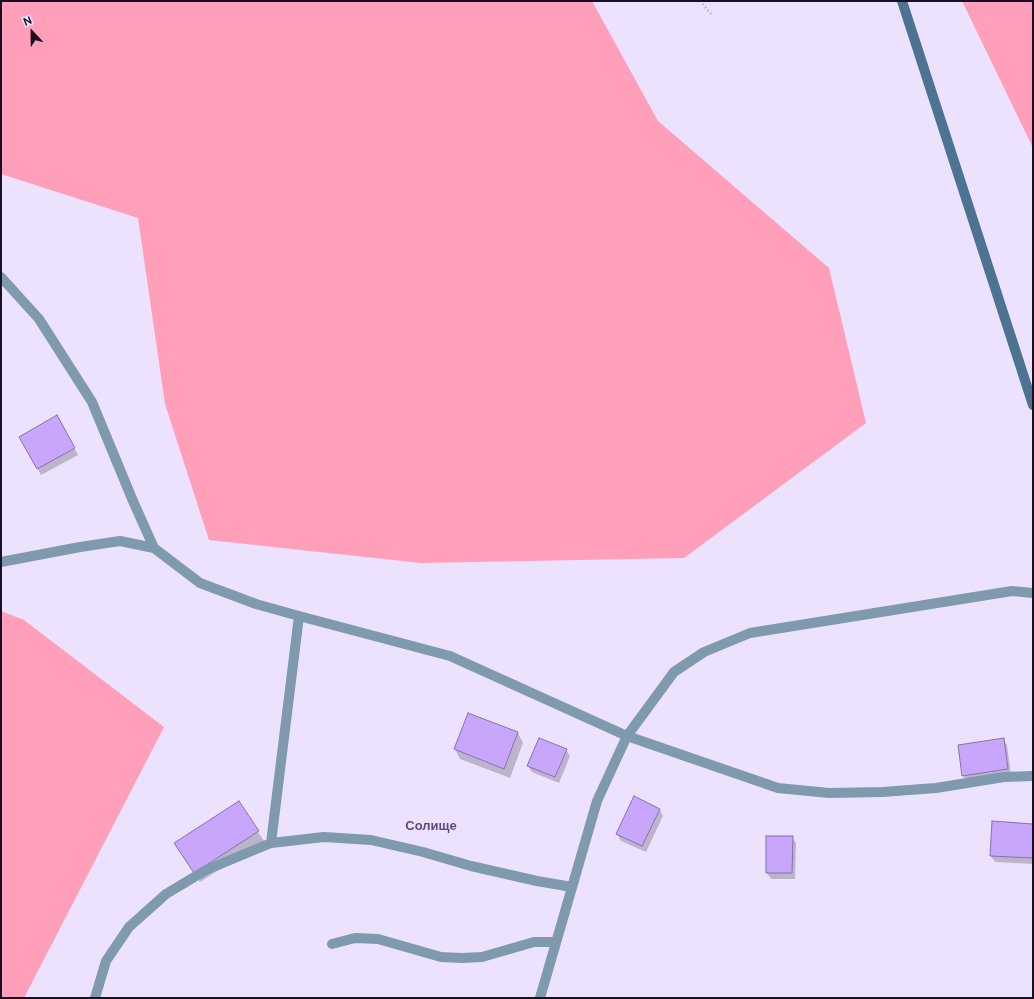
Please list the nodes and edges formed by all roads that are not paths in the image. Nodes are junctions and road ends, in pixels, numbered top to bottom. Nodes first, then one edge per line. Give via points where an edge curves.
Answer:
1 (902, 1) edge
2 (1, 277) edge
3 (1033, 405) edge
4 (154, 548) junction
5 (1, 562) edge
6 (1033, 593) edge
7 (300, 616) junction
8 (627, 736) junction
9 (1033, 776) edge
10 (272, 843) junction
11 (572, 887) junction
12 (556, 942) junction
13 (332, 944) dead end
14 (95, 998) edge
15 (540, 998) edge

1 - 3 street
2 - 4 street via 39,319 92,402
4 - 5 street via 120,541
4 - 7 street via 200,582 256,604
6 - 8 street via 1012,590 750,633 704,652 674,672
7 - 8 street via 450,656
7 - 10 street
8 - 9 street via 778,788 829,793 882,792 936,788 1004,777
8 - 11 street via 597,801
10 - 11 street via 324,837 371,840 530,880
10 - 14 street via 206,870 166,894 129,927 106,961
11 - 12 street
12 - 13 street via 534,942 482,957 462,958 441,957 378,939 355,938
12 - 15 street

